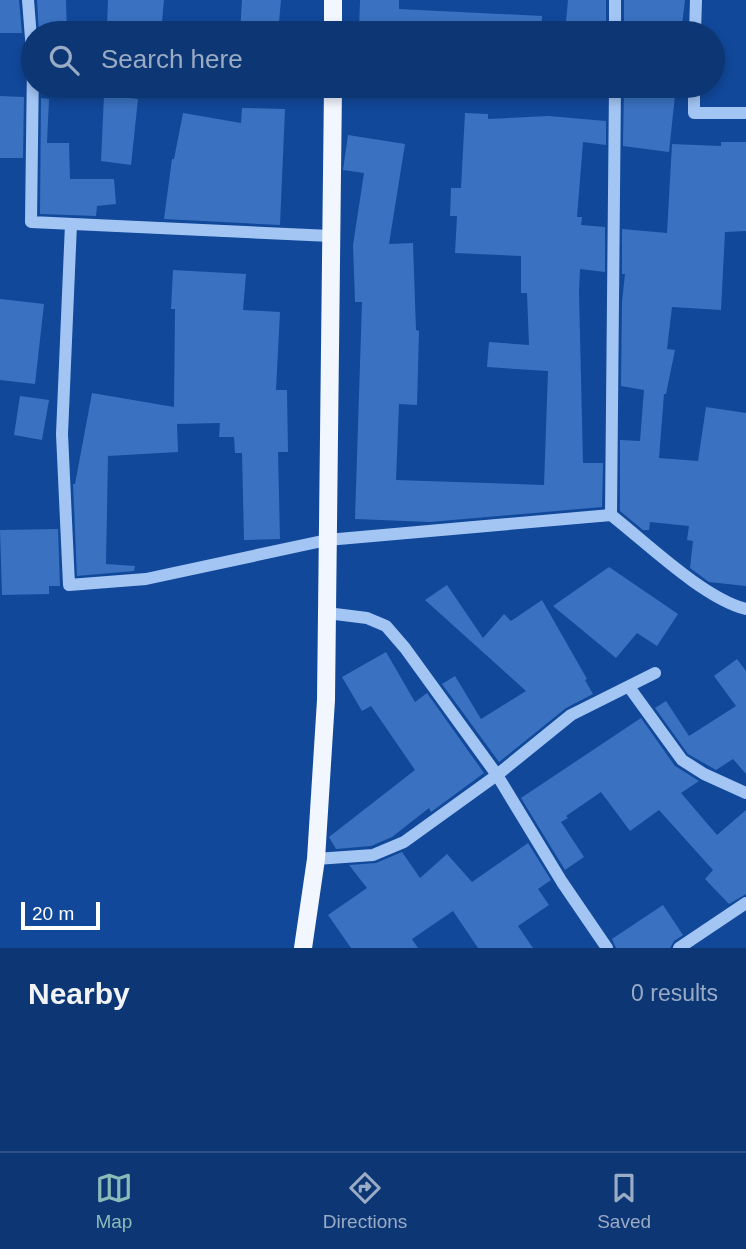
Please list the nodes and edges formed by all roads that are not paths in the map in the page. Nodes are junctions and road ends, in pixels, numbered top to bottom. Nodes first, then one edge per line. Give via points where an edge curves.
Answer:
1 (28, 0) edge
2 (333, 0) edge
3 (615, 0) edge
4 (696, 0) edge
5 (30, 21) edge
6 (334, 21) edge
7 (615, 21) edge
8 (695, 21) edge
9 (33, 98) edge
10 (333, 98) edge
11 (615, 98) edge
12 (694, 98) edge
13 (746, 113) edge
14 (71, 224) junction
15 (331, 236) junction
16 (611, 515) junction
17 (327, 540) junction
18 (746, 609) edge
19 (327, 613) junction
20 (655, 673) dead end
21 (629, 687) junction
22 (497, 775) junction
23 (746, 793) edge
24 (316, 859) junction
25 (746, 903) edge
26 (303, 948) edge
27 (607, 948) edge
28 (679, 948) edge

1 - 5 street
2 - 6 main road
3 - 7 street
4 - 8 street
9 - 14 street via 31,222
10 - 15 main road
11 - 16 street
12 - 13 street via 694,113
14 - 15 street
14 - 17 street via 62,434 69,585 146,579
15 - 17 main road
16 - 17 street
16 - 18 street via 692,580 731,605
17 - 19 main road
19 - 22 street via 368,618 386,626
19 - 24 main road
20 - 21 street
21 - 22 street via 571,715
21 - 23 street via 682,761
22 - 24 street via 404,842 373,855
22 - 27 street
24 - 26 main road
25 - 28 street

